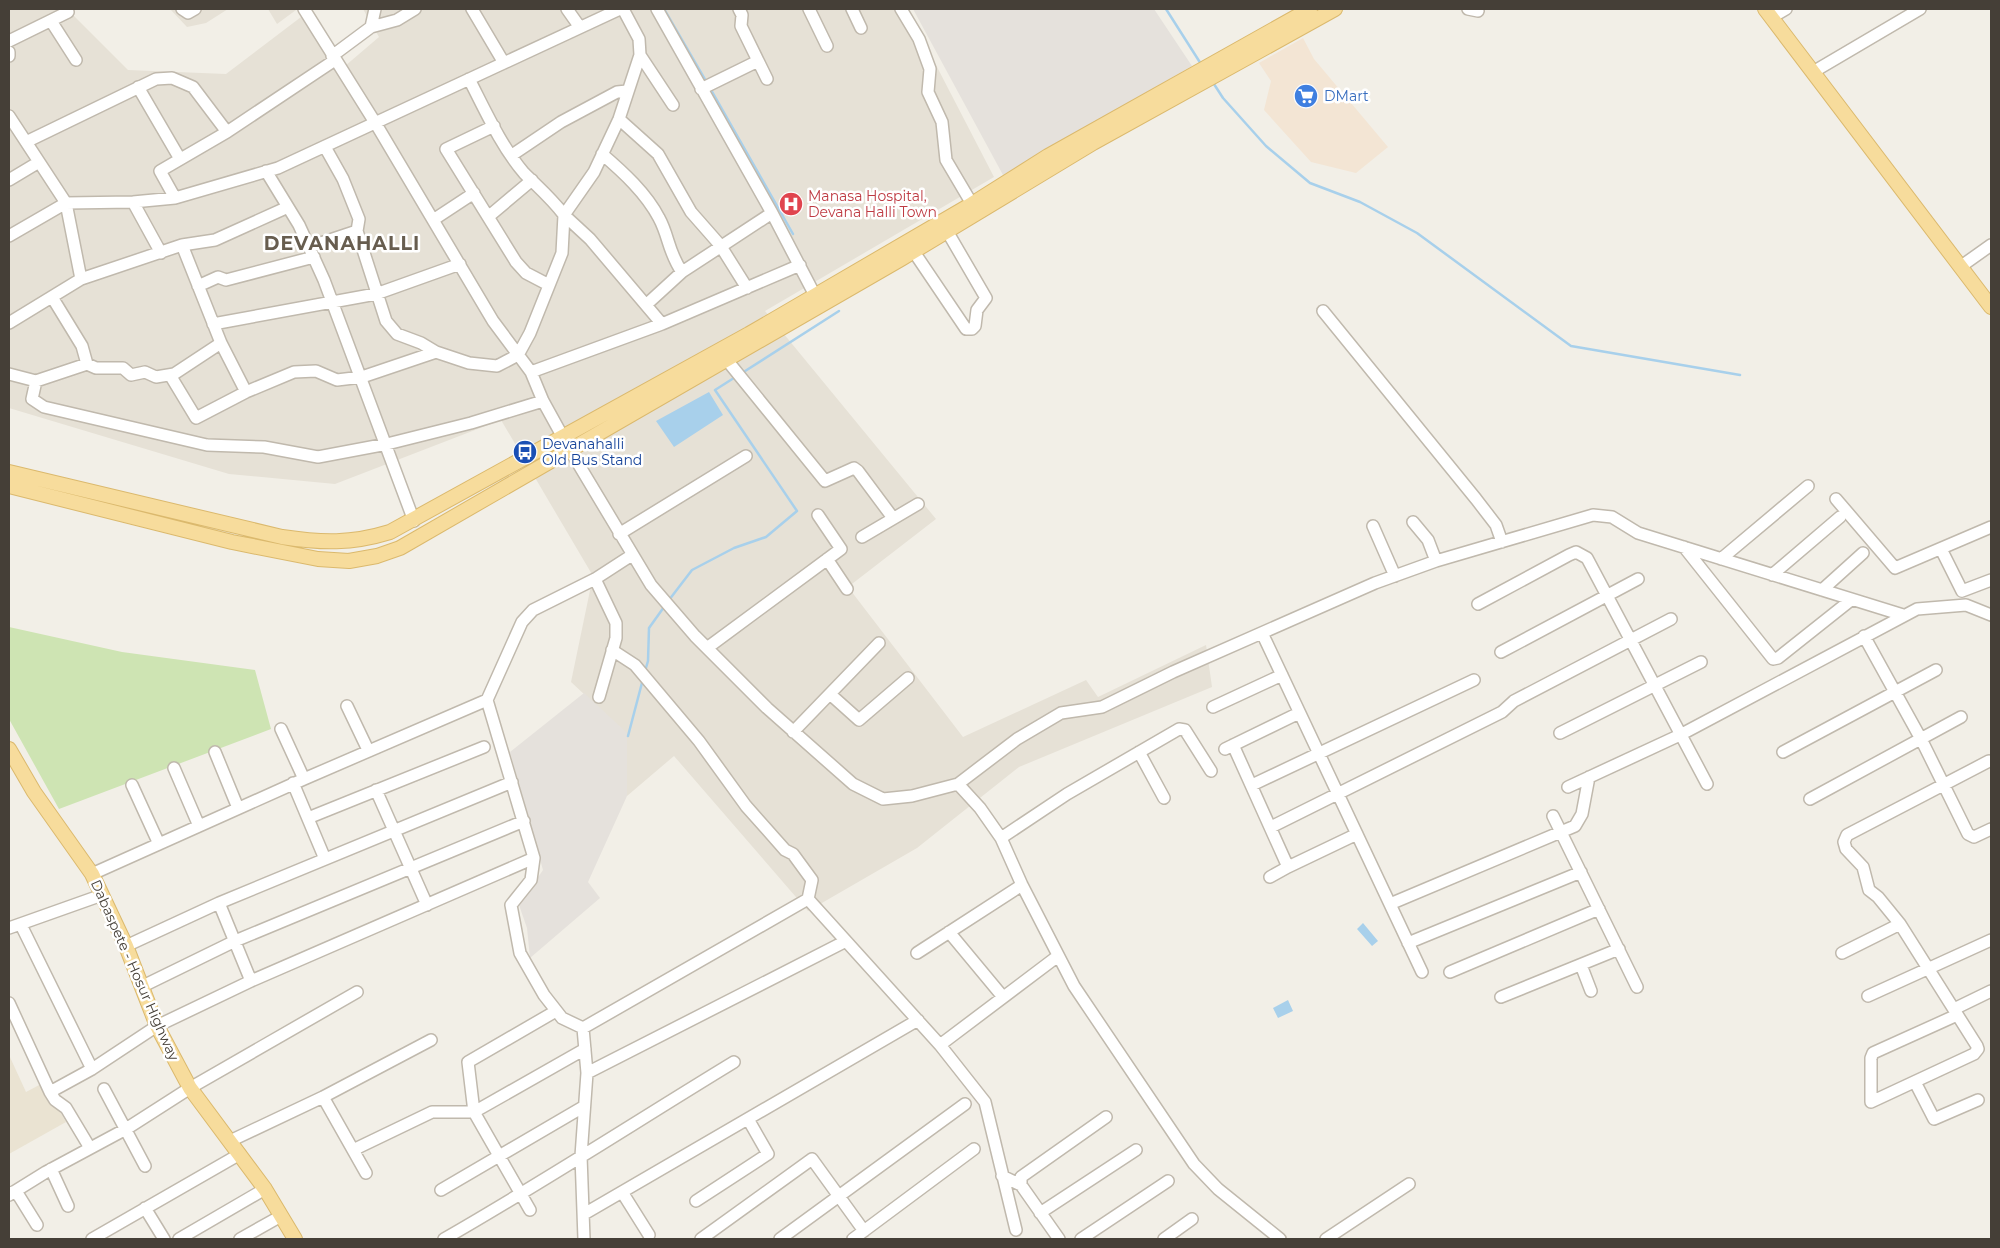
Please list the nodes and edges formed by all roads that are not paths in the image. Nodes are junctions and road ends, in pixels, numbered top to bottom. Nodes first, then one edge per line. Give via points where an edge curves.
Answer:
1 (182, 9) edge
2 (195, 9) edge
3 (304, 9) edge
4 (375, 9) edge
5 (415, 9) edge
6 (472, 9) edge
7 (567, 9) edge
8 (620, 9) edge
9 (624, 9) edge
10 (658, 9) edge
11 (740, 9) edge
12 (809, 9) edge
13 (852, 9) edge
14 (901, 9) edge
15 (1310, 9) edge
16 (1335, 9) edge
17 (1786, 9) edge
18 (1920, 9) edge
19 (68, 12) dead end
20 (1769, 13) edge
21 (51, 21) junction
22 (579, 26) junction
23 (371, 28) junction
24 (862, 28) dead end
25 (9, 41) edge
26 (827, 46) dead end
27 (9, 52) edge
28 (640, 54) junction
29 (9, 56) edge
30 (334, 58) junction
31 (76, 60) dead end
32 (758, 62) junction
33 (504, 63) junction
34 (1216, 67) junction
35 (1814, 72) junction
36 (469, 79) junction
37 (767, 79) dead end
38 (1192, 81) junction
39 (138, 87) junction
40 (701, 89) junction
41 (627, 92) junction
42 (673, 105) dead end
43 (9, 116) edge
44 (619, 120) junction
45 (376, 124) junction
46 (494, 126) junction
47 (13, 130) edge
48 (227, 132) junction
49 (26, 142) junction
50 (325, 147) junction
51 (602, 154) junction
52 (512, 155) junction
53 (180, 159) junction
54 (39, 162) junction
55 (266, 171) junction
56 (9, 180) edge
57 (532, 180) junction
58 (474, 193) junction
59 (175, 198) junction
60 (133, 202) junction
61 (66, 203) junction
62 (972, 204) junction
63 (288, 207) junction
64 (772, 213) junction
65 (564, 215) junction
66 (488, 217) junction
67 (433, 220) junction
68 (357, 231) junction
69 (947, 231) junction
70 (9, 236) edge
71 (182, 245) junction
72 (720, 246) junction
73 (1991, 246) edge
74 (311, 252) junction
75 (914, 252) junction
76 (161, 253) junction
77 (460, 264) junction
78 (800, 265) junction
79 (1960, 266) junction
80 (682, 272) junction
81 (81, 280) junction
82 (549, 285) junction
83 (198, 286) junction
84 (747, 288) junction
85 (376, 294) junction
86 (52, 297) junction
87 (817, 300) junction
88 (333, 303) junction
89 (647, 304) junction
90 (1991, 307) edge
91 (1323, 311) dead end
92 (9, 323) edge
93 (213, 324) junction
94 (662, 324) junction
95 (221, 343) junction
96 (436, 352) junction
97 (518, 355) junction
98 (726, 359) junction
99 (87, 364) junction
100 (530, 372) junction
101 (9, 374) edge
102 (170, 375) junction
103 (362, 377) junction
104 (36, 381) junction
105 (246, 392) junction
106 (542, 401) junction
107 (387, 444) junction
108 (567, 444) junction
109 (746, 456) dead end
110 (9, 472) edge
111 (9, 486) edge
112 (1808, 486) dead end
113 (1836, 499) dead end
114 (918, 504) dead end
115 (818, 516) dead end
116 (1840, 517) dead end
117 (893, 518) junction
118 (414, 521) junction
119 (1413, 522) dead end
120 (1373, 526) dead end
121 (1991, 527) edge
122 (619, 534) junction
123 (862, 537) dead end
124 (1502, 542) junction
125 (1684, 547) junction
126 (1941, 548) junction
127 (1862, 553) dead end
128 (632, 554) junction
129 (827, 559) junction
130 (1721, 559) junction
131 (1436, 561) junction
132 (1772, 575) junction
133 (1395, 576) junction
134 (1638, 579) dead end
135 (595, 580) junction
136 (1991, 580) edge
137 (846, 589) dead end
138 (1822, 590) junction
139 (1607, 595) junction
140 (1851, 600) junction
141 (1478, 604) dead end
142 (1904, 615) junction
143 (1991, 615) edge
144 (1671, 620) dead end
145 (1262, 633) junction
146 (1864, 636) junction
147 (1631, 640) junction
148 (879, 643) dead end
149 (707, 648) junction
150 (612, 650) junction
151 (1501, 652) dead end
152 (1701, 662) dead end
153 (1936, 670) dead end
154 (1282, 675) junction
155 (908, 678) dead end
156 (1474, 680) dead end
157 (1654, 686) junction
158 (1895, 690) junction
159 (830, 694) junction
160 (598, 697) dead end
161 (486, 700) junction
162 (347, 706) dead end
163 (1213, 707) dead end
164 (1299, 712) junction
165 (1961, 717) dead end
166 (280, 729) dead end
167 (793, 732) junction
168 (1560, 733) dead end
169 (1680, 734) junction
170 (1921, 739) junction
171 (484, 747) dead end
172 (9, 749) edge
173 (368, 750) junction
174 (215, 752) dead end
175 (1139, 752) junction
176 (1783, 752) dead end
177 (1319, 754) junction
178 (1989, 761) dead end
179 (174, 768) dead end
180 (1211, 771) dead end
181 (1589, 777) junction
182 (298, 781) junction
183 (512, 782) junction
184 (958, 784) junction
185 (1707, 784) dead end
186 (132, 785) dead end
187 (1252, 785) junction
188 (1944, 785) junction
189 (1568, 787) dead end
190 (376, 790) junction
191 (1338, 795) junction
192 (1164, 798) dead end
193 (1810, 799) dead end
194 (238, 808) junction
195 (1553, 816) dead end
196 (308, 818) junction
197 (524, 821) junction
198 (199, 826) junction
199 (1271, 826) junction
200 (1991, 829) edge
201 (394, 830) junction
202 (1561, 832) junction
203 (1357, 834) junction
204 (1001, 838) junction
205 (158, 844) junction
206 (326, 858) junction
207 (534, 858) junction
208 (1288, 867) junction
209 (411, 868) junction
210 (1581, 872) junction
211 (92, 874) junction
212 (1270, 876) dead end
213 (1022, 886) junction
214 (102, 895) junction
215 (808, 899) junction
216 (219, 903) junction
217 (1390, 904) junction
218 (427, 905) junction
219 (1599, 909) junction
220 (1900, 924) junction
221 (20, 925) junction
222 (9, 928) edge
223 (949, 932) junction
224 (1991, 940) edge
225 (235, 941) junction
226 (846, 941) junction
227 (1408, 943) junction
228 (126, 946) junction
229 (1619, 949) junction
230 (917, 953) dead end
231 (1842, 953) dead end
232 (1058, 956) junction
233 (1581, 965) junction
234 (1928, 969) junction
235 (1422, 972) dead end
236 (1450, 972) dead end
237 (252, 981) junction
238 (143, 986) junction
239 (1637, 987) dead end
240 (1591, 991) dead end
241 (1991, 991) edge
242 (356, 992) dead end
243 (1868, 996) dead end
244 (1003, 997) junction
245 (1501, 997) dead end
246 (9, 1003) edge
247 (556, 1011) junction
248 (1956, 1012) junction
249 (918, 1020) junction
250 (157, 1026) junction
251 (582, 1028) junction
252 (431, 1040) dead end
253 (940, 1044) junction
254 (585, 1049) junction
255 (734, 1062) dead end
256 (92, 1069) junction
257 (587, 1073) junction
258 (1915, 1082) junction
259 (190, 1088) junction
260 (104, 1089) dead end
261 (50, 1092) junction
262 (323, 1097) junction
263 (1978, 1100) dead end
264 (965, 1104) dead end
265 (583, 1107) junction
266 (474, 1112) junction
267 (1106, 1117) dead end
268 (748, 1119) junction
269 (126, 1129) junction
270 (230, 1141) junction
271 (90, 1148) junction
272 (974, 1149) dead end
273 (353, 1150) junction
274 (1136, 1150) dead end
275 (240, 1154) junction
276 (499, 1156) junction
277 (580, 1156) junction
278 (145, 1166) dead end
279 (52, 1169) junction
280 (366, 1173) dead end
281 (1002, 1176) junction
282 (1168, 1181) dead end
283 (1409, 1184) dead end
284 (1021, 1185) junction
285 (265, 1189) junction
286 (441, 1190) dead end
287 (622, 1192) junction
288 (11, 1193) edge
289 (521, 1195) junction
290 (839, 1196) junction
291 (696, 1201) dead end
292 (68, 1206) dead end
293 (145, 1208) junction
294 (530, 1210) dead end
295 (1040, 1212) junction
296 (584, 1214) junction
297 (281, 1216) junction
298 (1192, 1220) dead end
299 (37, 1225) dead end
300 (1016, 1230) dead end
301 (864, 1231) junction
302 (649, 1235) dead end
303 (92, 1239) edge
304 (164, 1239) edge
305 (179, 1239) edge
306 (240, 1239) edge
307 (295, 1239) edge
308 (444, 1239) edge
309 (584, 1239) edge
310 (701, 1239) edge
311 (780, 1239) edge
312 (853, 1239) edge
313 (1059, 1239) edge
314 (1081, 1239) edge
315 (1164, 1239) edge
316 (1280, 1239) edge
317 (1326, 1239) edge

1 - 2 street via 188,13
3 - 30 street
4 - 23 street
5 - 23 street via 397,20
6 - 33 street
7 - 22 street
8 - 22 street
9 - 28 street via 639,39
10 - 40 street
11 - 32 street via 741,26
12 - 26 street
13 - 24 street
14 - 62 street via 919,39 930,69 928,92 942,122 946,160
15 - 34 main road
16 - 34 main road
17 - 20 street
18 - 35 street
19 - 21 street
20 - 35 main road
21 - 25 street
21 - 31 street
22 - 33 street
23 - 30 street
27 - 29 street
28 - 41 street
28 - 42 street
30 - 45 street
30 - 48 street
32 - 37 street
32 - 40 street
33 - 36 street
34 - 38 main road
35 - 79 main road
36 - 45 street
36 - 46 street
38 - 62 main road via 1048,156
38 - 69 main road
39 - 48 street via 156,79 172,78 193,87
39 - 49 street
39 - 53 street
40 - 64 street
41 - 44 street
41 - 52 street via 617,92 561,122
43 - 47 street
44 - 51 street
44 - 72 street via 658,154 691,212
45 - 50 street
45 - 67 street
46 - 52 street
46 - 58 street via 446,150
47 - 49 street
48 - 53 street
49 - 54 street
50 - 55 street
50 - 68 street via 359,219
51 - 65 street via 594,172
51 - 80 street via 625,174 660,219 669,251
52 - 57 street
53 - 59 street via 160,171
54 - 56 street
54 - 61 street
55 - 59 street
55 - 63 street
57 - 65 street
57 - 66 street
58 - 66 street
58 - 67 street
59 - 60 street
60 - 61 street
60 - 76 street
61 - 70 street
61 - 81 street
62 - 87 main road
63 - 71 street via 214,240
63 - 74 street
64 - 72 street
64 - 78 street
65 - 82 street via 562,253
65 - 89 street via 590,239
66 - 82 street via 526,273
67 - 77 street
68 - 74 street
68 - 85 street
69 - 75 main road
69 - 75 street via 986,298 977,310 972,329 966,329
71 - 76 street
71 - 83 street
72 - 80 street
72 - 84 street
73 - 79 street
74 - 83 street
74 - 88 street
75 - 87 main road
76 - 81 street
77 - 85 street
77 - 97 street via 493,321
78 - 84 street
78 - 87 street
79 - 90 main road
80 - 89 street
81 - 86 street
82 - 97 street
83 - 93 street
84 - 94 street
85 - 88 street
85 - 96 street via 386,321 397,334
86 - 92 street
86 - 99 street via 82,346
87 - 98 main road
87 - 108 main road via 749,334
88 - 93 street
88 - 103 street
89 - 94 street
91 - 124 street via 1476,499 1496,526
93 - 95 street
94 - 100 street
95 - 102 street
95 - 105 street
96 - 97 street via 469,363 497,366
96 - 103 street
97 - 100 street
98 - 108 main road
98 - 117 street via 825,481 854,468 858,470
99 - 102 street via 96,368 123,368 131,375 145,372 156,377
99 - 104 street
100 - 106 street
101 - 104 street
102 - 105 street via 196,418
103 - 105 street via 337,380 316,372 294,372
103 - 107 street
104 - 107 street via 32,399 44,407 207,445 264,447 318,457
106 - 107 street
106 - 108 street
107 - 118 street
108 - 111 main road via 408,544 377,556 349,561 318,559 232,542
108 - 118 main road
108 - 122 street
109 - 122 street
110 - 118 main road via 226,525 322,543 371,538
112 - 130 street
113 - 126 street via 1895,568
114 - 117 street
115 - 129 street via 841,549
116 - 132 street
117 - 123 street
119 - 131 street via 1428,540
120 - 133 street
121 - 126 street
122 - 128 street
124 - 125 street via 1593,515 1612,517 1638,533
124 - 131 street
125 - 130 street
125 - 140 street via 1773,659
126 - 136 street via 1962,591
127 - 138 street
128 - 135 street
128 - 149 street via 659,594
129 - 137 street
129 - 149 street
130 - 132 street
131 - 133 street
132 - 138 street
133 - 145 street
134 - 139 street
135 - 150 street via 616,623
135 - 161 street via 533,610 522,622
138 - 140 street
139 - 141 street via 1587,558 1576,552
139 - 147 street
139 - 151 street
140 - 142 street
142 - 143 street via 1917,609 1966,605
142 - 146 street
144 - 147 street
145 - 154 street
145 - 184 street via 1102,707 1061,712 1017,739
146 - 158 street
146 - 169 street
147 - 157 street
147 - 191 street via 1514,701 1502,712
148 - 159 street
149 - 167 street
150 - 160 street
150 - 215 street via 635,665 699,741 746,806 785,850 793,854 812,880
152 - 157 street
153 - 158 street
154 - 163 street
154 - 164 street
155 - 159 street via 860,720
156 - 177 street
157 - 168 street
157 - 169 street
158 - 170 street
158 - 176 street
159 - 167 street
161 - 173 street
161 - 183 street
162 - 173 street
164 - 177 street
164 - 187 street via 1229,747
165 - 170 street
166 - 182 street
167 - 184 street via 853,784 883,799 912,796
169 - 181 street
169 - 185 street
170 - 188 street
170 - 193 street
171 - 190 street
172 - 211 main road, Dabaspete - Hosur Highway via 34,792
173 - 182 street
174 - 194 street
175 - 180 street via 1182,728
175 - 192 street
175 - 204 street
177 - 187 street
177 - 191 street
178 - 188 street
179 - 198 street
181 - 189 street
181 - 202 street via 1580,820
182 - 194 street
182 - 196 street
183 - 197 street
183 - 201 street
184 - 204 street
186 - 205 street
187 - 199 street
188 - 200 street via 1971,837
188 - 220 street via 1844,838 1846,849 1863,867 1869,890
190 - 196 street
190 - 201 street
191 - 199 street
191 - 203 street
194 - 198 street
195 - 202 street
196 - 206 street
197 - 207 street
197 - 209 street
198 - 205 street
199 - 208 street
201 - 206 street
201 - 209 street
202 - 210 street
202 - 217 street
203 - 208 street
203 - 217 street
204 - 213 street
205 - 211 street
206 - 216 street
207 - 218 street
207 - 247 street via 531,880 511,904 520,953
208 - 212 street
209 - 218 street
209 - 225 street
210 - 219 street
210 - 227 street
211 - 214 main road, Dabaspete - Hosur Highway
213 - 223 street
213 - 232 street
214 - 221 street
214 - 228 main road, Dabaspete - Hosur Highway
215 - 226 street
215 - 251 street
216 - 225 street
216 - 228 street
217 - 227 street
218 - 237 street
219 - 229 street
219 - 236 street
220 - 231 street
220 - 234 street
221 - 222 street
221 - 256 street
223 - 230 street
223 - 244 street
224 - 234 street
225 - 237 street
225 - 238 street
226 - 249 street
226 - 257 street
227 - 235 street
228 - 238 main road, Dabaspete - Hosur Highway
229 - 233 street
229 - 239 street
232 - 244 street
232 - 316 street via 1074,986 1194,1164 1218,1189
233 - 240 street
233 - 245 street
234 - 243 street
234 - 248 street
237 - 250 street
238 - 250 main road, Dabaspete - Hosur Highway
241 - 248 street
242 - 259 street
244 - 253 street
246 - 261 street
247 - 251 street via 562,1018
247 - 266 street via 468,1062
248 - 258 street via 1977,1046 1977,1052
248 - 258 street via 1873,1053 1871,1102
249 - 253 street
249 - 268 street
250 - 256 street
250 - 259 main road, Dabaspete - Hosur Highway
251 - 254 street
252 - 262 street
253 - 281 street via 985,1102
254 - 257 street
254 - 266 street
255 - 277 street
256 - 261 street
257 - 265 street
258 - 263 street via 1934,1119
259 - 269 street
259 - 270 main road, Dabaspete - Hosur Highway
260 - 269 street
261 - 271 street via 66,1108
262 - 270 street
262 - 273 street
264 - 290 street
265 - 276 street
265 - 277 street
266 - 273 street via 432,1112
266 - 276 street
267 - 284 street via 1021,1177
268 - 287 street
268 - 291 street via 768,1154
269 - 271 street
269 - 278 street
270 - 275 main road, Dabaspete - Hosur Highway
271 - 279 street
272 - 301 street
273 - 280 street
274 - 295 street
275 - 285 main road, Dabaspete - Hosur Highway
275 - 293 street
276 - 286 street
276 - 289 street
277 - 289 street
277 - 296 street
279 - 288 street
279 - 292 street
281 - 284 street
281 - 300 street
282 - 314 street
283 - 317 street
284 - 295 street
285 - 297 main road, Dabaspete - Hosur Highway
285 - 305 street
287 - 296 street
287 - 302 street
288 - 299 street via 20,1196
289 - 294 street
289 - 308 street
290 - 301 street
290 - 310 street via 812,1159
290 - 311 street
293 - 303 street
293 - 304 street
295 - 313 street
296 - 309 street
297 - 306 street
297 - 307 main road, Dabaspete - Hosur Highway
298 - 315 street
301 - 312 street

